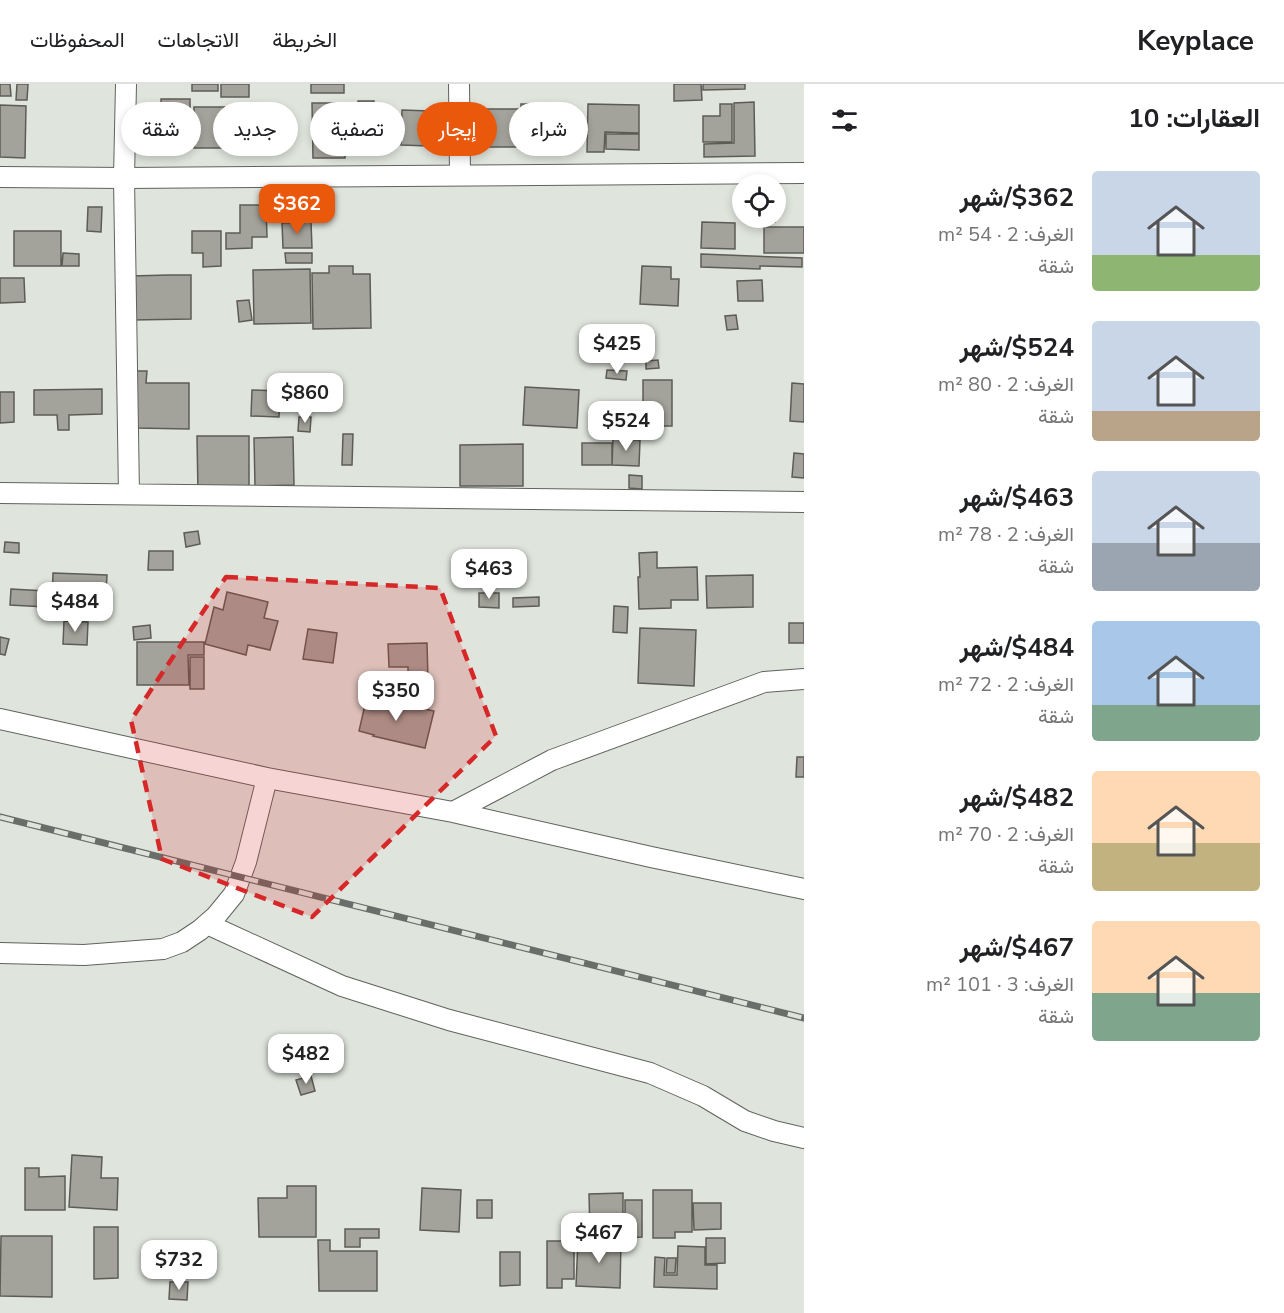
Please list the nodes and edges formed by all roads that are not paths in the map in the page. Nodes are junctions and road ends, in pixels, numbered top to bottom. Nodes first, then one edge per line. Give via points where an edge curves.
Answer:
1 (126, 84) edge
2 (459, 84) edge
3 (804, 173) edge
4 (460, 174) junction
5 (0, 177) edge
6 (124, 178) junction
7 (0, 494) edge
8 (129, 494) junction
9 (804, 502) edge
10 (804, 679) edge
11 (0, 719) edge
12 (267, 778) junction
13 (453, 812) junction
14 (804, 889) edge
15 (207, 924) junction
16 (0, 952) edge
17 (804, 1138) edge

1 - 6 street
2 - 4 street
3 - 4 street
4 - 6 street
5 - 6 street
6 - 8 street
7 - 8 street
8 - 9 street
10 - 13 street via 764,682 552,760
11 - 12 street
12 - 13 street
12 - 15 street via 234,894
13 - 14 street
15 - 16 street via 182,942 163,949 84,955
15 - 17 street via 342,986 448,1020 650,1073 703,1096 745,1121

